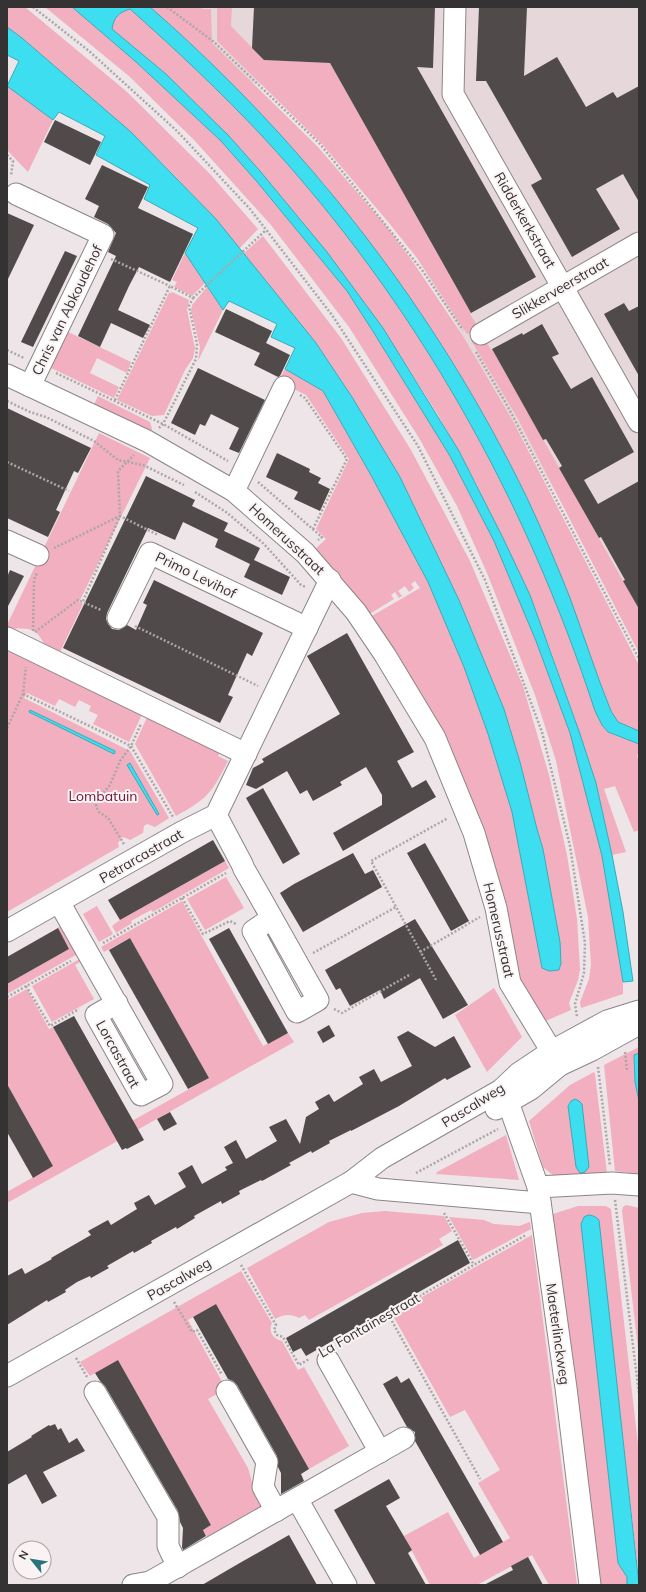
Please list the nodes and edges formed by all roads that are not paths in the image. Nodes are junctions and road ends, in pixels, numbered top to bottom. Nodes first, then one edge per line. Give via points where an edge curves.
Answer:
1 (455, 7) edge
2 (16, 194) road end
3 (639, 243) edge
4 (562, 286) junction
5 (475, 337) road end
6 (7, 375) edge
7 (30, 386) junction
8 (284, 387) road end
9 (639, 422) edge
10 (234, 491) junction
11 (7, 541) edge
12 (42, 557) road end
13 (326, 587) junction
14 (118, 618) road end
15 (306, 628) junction
16 (7, 638) edge
17 (246, 754) junction
18 (216, 815) junction
19 (59, 902) junction
20 (272, 918) junction
21 (7, 931) edge
22 (117, 1003) dead end
23 (639, 1011) edge
24 (639, 1024) edge
25 (556, 1058) junction
26 (505, 1096) junction
27 (351, 1182) junction
28 (639, 1185) edge
29 (539, 1195) junction
30 (323, 1355) road end
31 (7, 1376) edge
32 (227, 1391) road end
33 (95, 1392) dead end
34 (404, 1438) dead end
35 (380, 1452) junction
36 (297, 1499) junction
37 (276, 1511) junction
38 (178, 1567) junction
39 (144, 1584) edge
40 (346, 1585) edge
41 (590, 1585) edge

1 - 4 street, Ridderkerkstraat via 453,94
2 - 7 street, Chris van Abkoudehof via 103,235
3 - 4 street, Slikkerveerstraat
4 - 5 street, Slikkerveerstraat
4 - 9 street, Ridderkerkstraat
6 - 7 street, Homerusstraat
7 - 10 street, Homerusstraat via 147,441
8 - 10 street
10 - 13 street, Homerusstraat via 305,553
11 - 12 street
13 - 15 street
13 - 25 street, Homerusstraat via 356,612 385,654 435,738 474,833 496,908 510,983
14 - 15 street, Primo Levihof via 150,553
15 - 17 street
16 - 17 street
17 - 18 street
18 - 19 street, Petrarcastraat
18 - 20 street
19 - 21 street, Petrarcastraat
19 - 22 street, Lorcastraat
20 - 20 street via 253,931 297,1012 318,1000
23 - 25 street, Pascalweg via 607,1021
24 - 25 street, Pascalweg via 592,1050
25 - 26 street, Pascalweg via 531,1089
26 - 27 street, Pascalweg via 390,1168
26 - 29 street, Maeterlinckweg
27 - 29 street via 378,1189 433,1194
27 - 31 street, Pascalweg
28 - 29 street via 612,1183
29 - 41 street, Maeterlinckweg
30 - 35 street, La Fontainestraat
32 - 37 street via 267,1462 263,1487
33 - 38 street via 168,1518 168,1546
34 - 35 street
35 - 36 street
36 - 37 street
36 - 40 street
37 - 38 street
38 - 39 street

